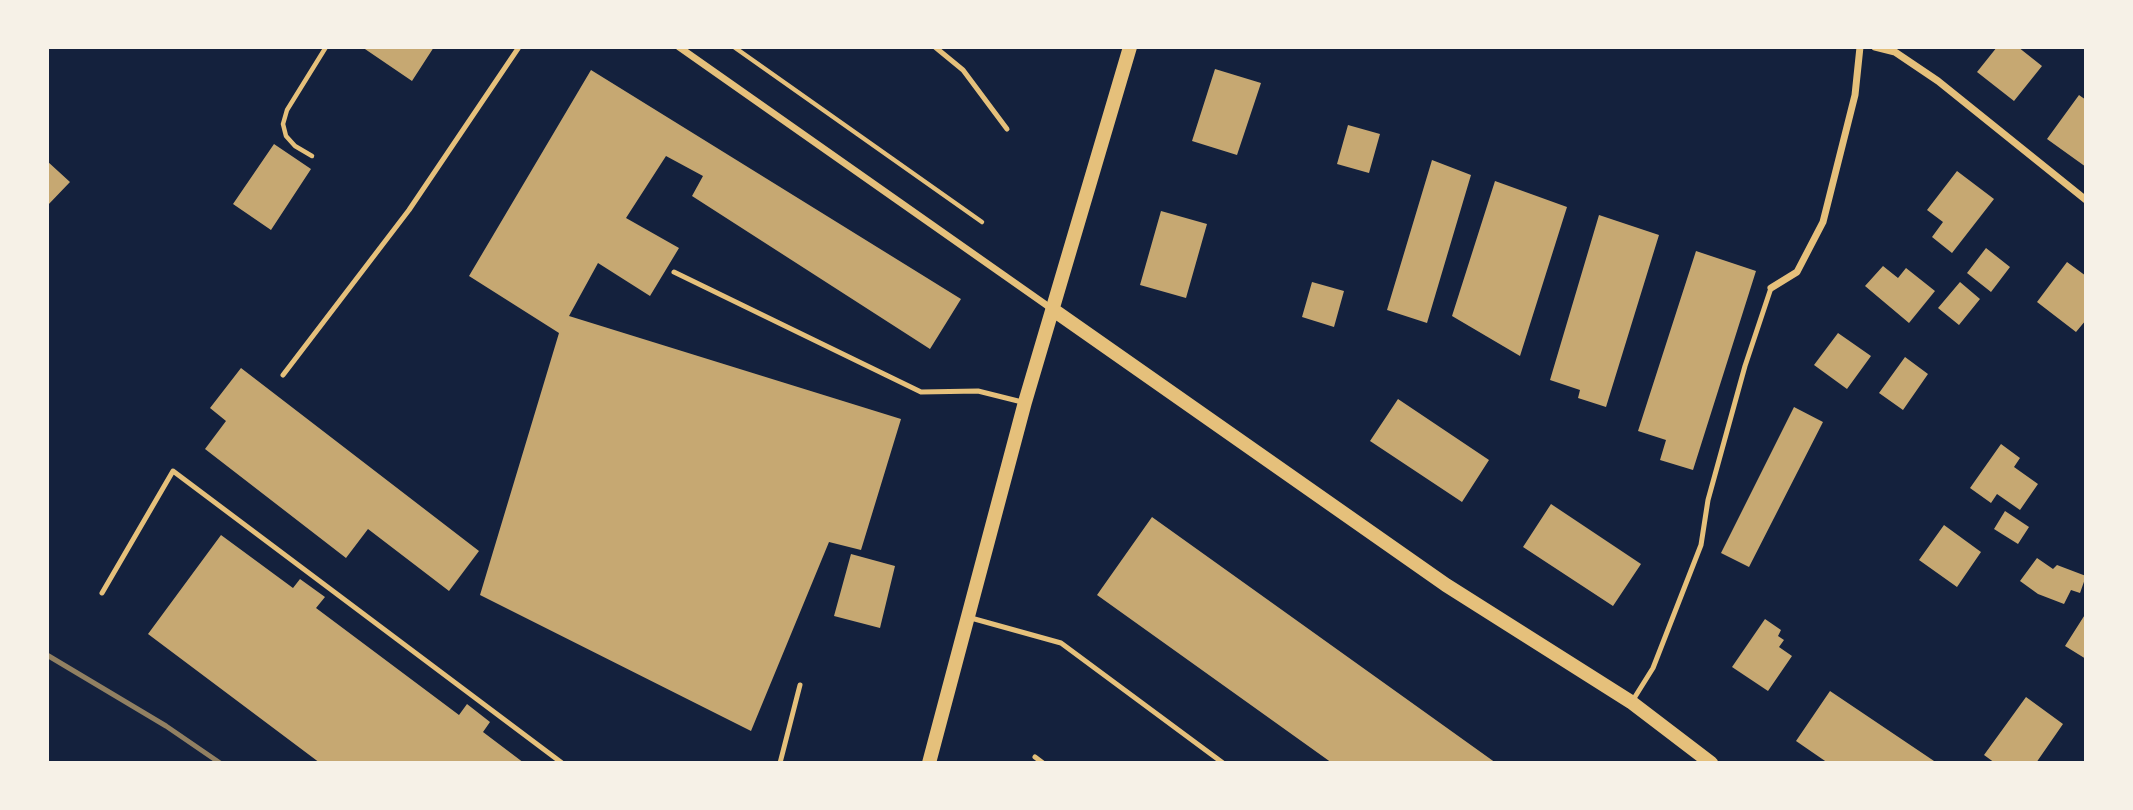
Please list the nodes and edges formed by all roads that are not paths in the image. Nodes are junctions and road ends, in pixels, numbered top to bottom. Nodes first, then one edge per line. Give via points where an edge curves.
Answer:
1 (519, 47) edge
2 (679, 47) edge
3 (935, 47) edge
4 (1129, 47) edge
5 (1860, 47) edge
6 (1875, 47) edge
7 (1007, 129) dead end
8 (2086, 200) edge
9 (674, 272) dead end
10 (1771, 288) joint
11 (1052, 309) junction
12 (283, 375) dead end
13 (1025, 402) junction
14 (102, 593) dead end
15 (968, 617) junction
16 (800, 685) dead end
17 (1631, 702) junction
18 (1035, 757) dead end
19 (562, 763) edge
20 (780, 763) edge
21 (929, 763) edge
22 (1043, 763) edge
23 (1223, 763) edge
24 (1711, 763) edge

1 - 12 lane via 409,210
2 - 11 street
3 - 7 lane via 963,70
4 - 11 main road
5 - 10 street via 1855,94 1823,222 1797,272
6 - 8 street via 1895,52 1938,81
9 - 13 lane via 920,392 978,391
10 - 17 lane via 1716,473 1702,545 1653,668
11 - 13 main road
11 - 17 main road via 1446,584
13 - 15 main road
14 - 19 lane via 173,471
15 - 21 main road
15 - 23 lane via 1061,643
16 - 20 lane
17 - 24 main road
18 - 22 lane

